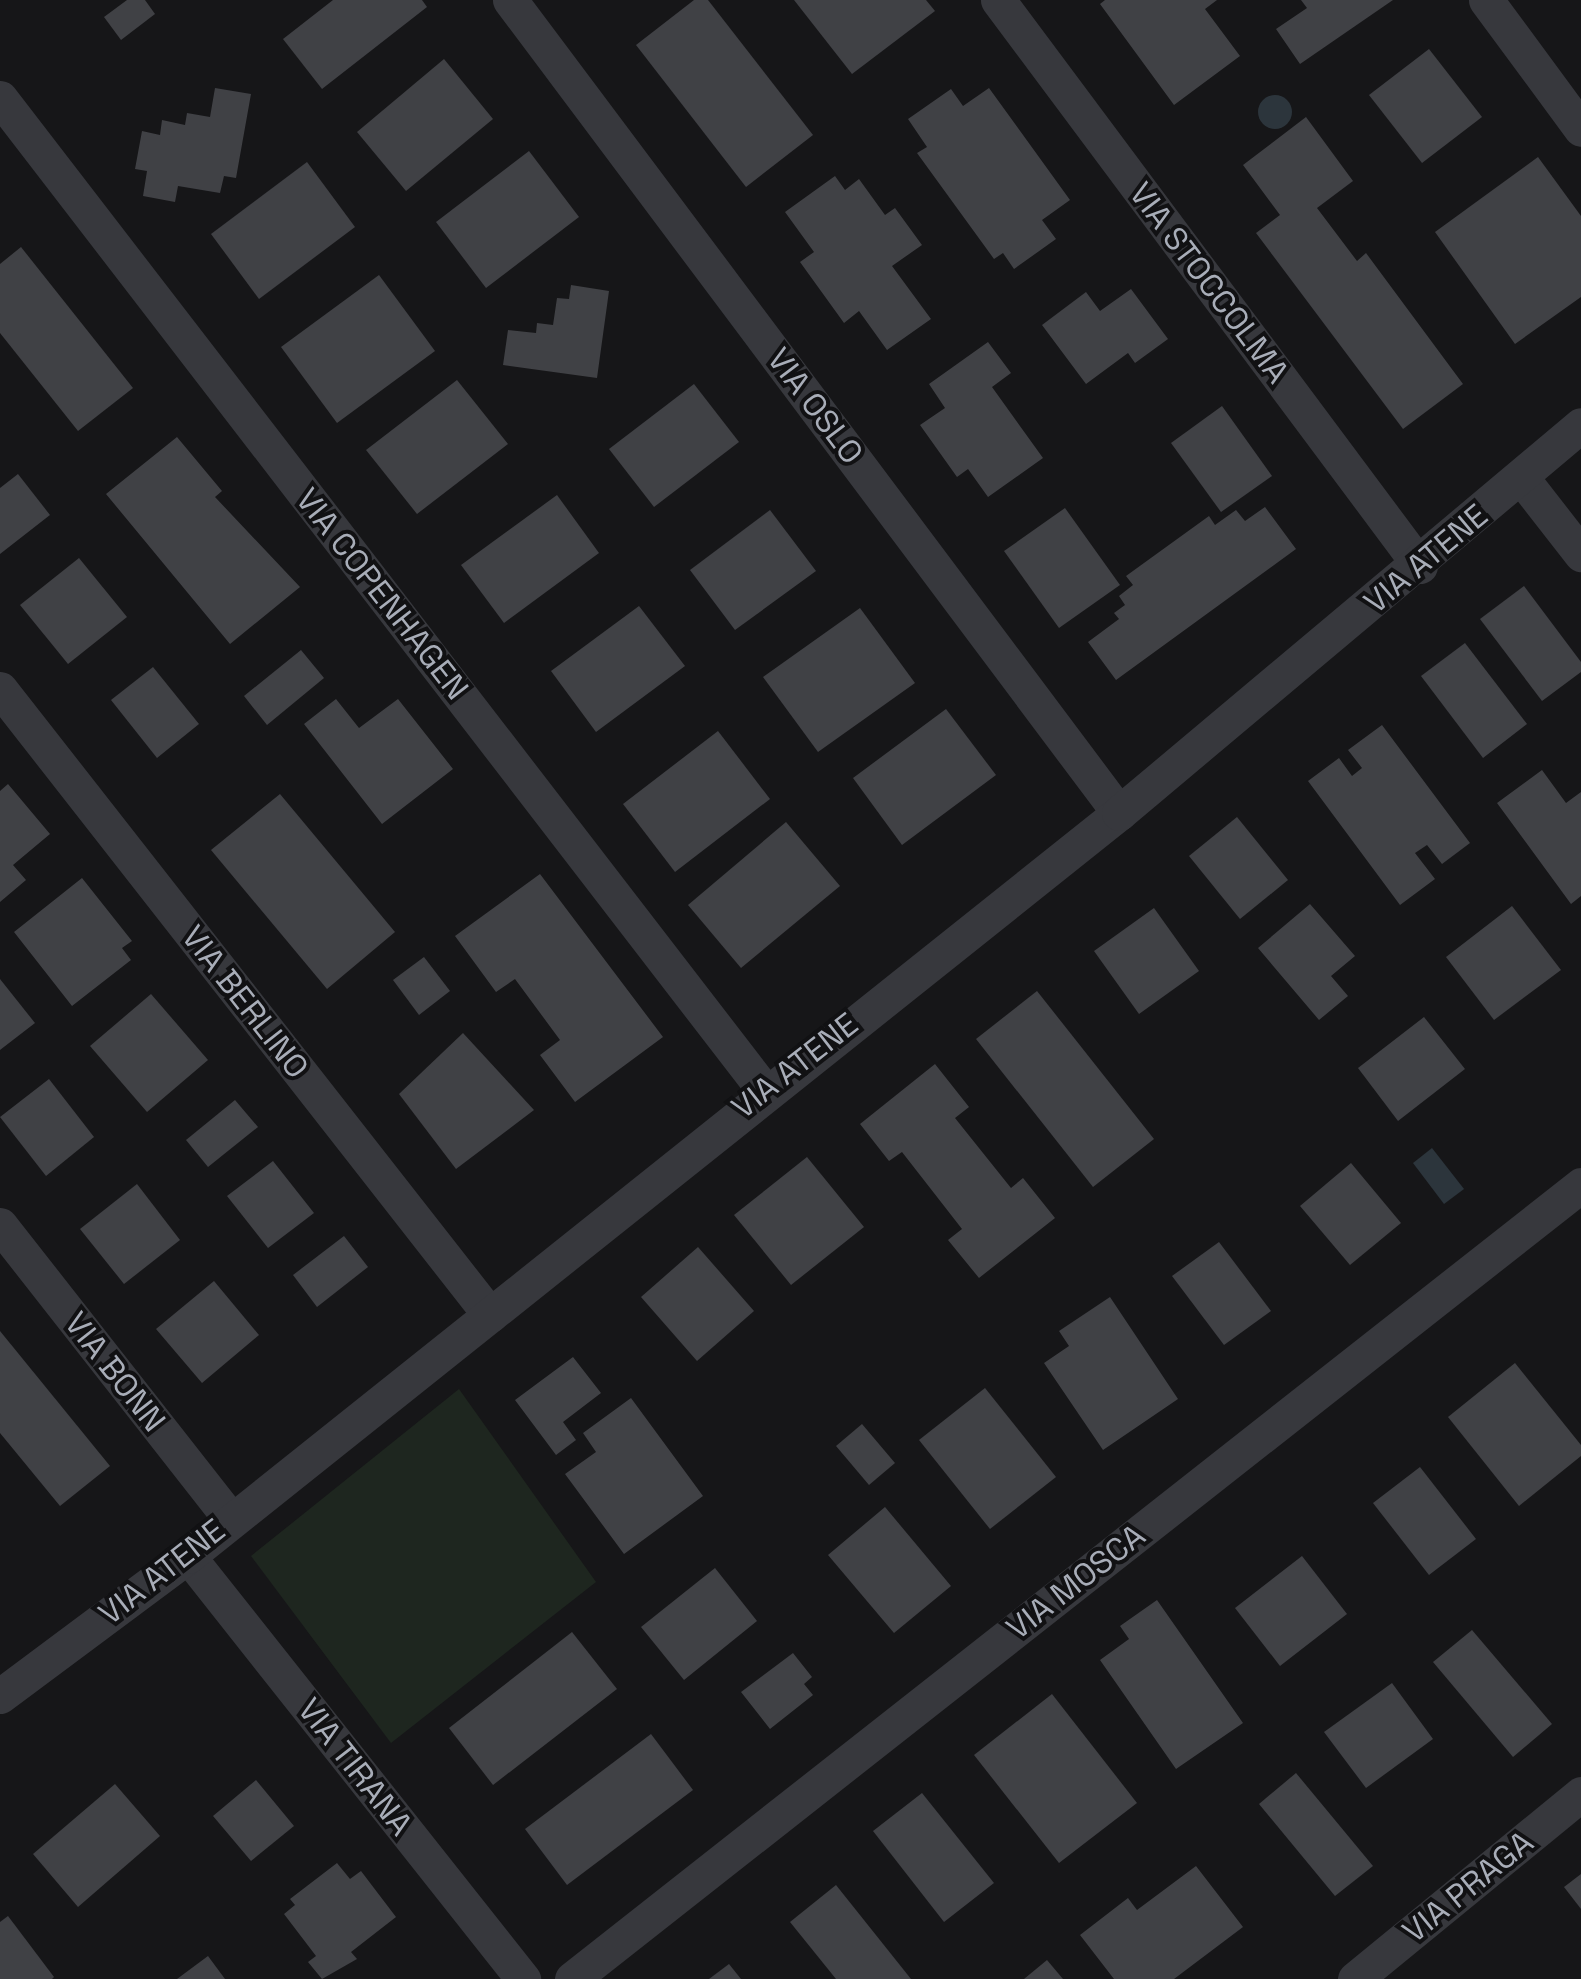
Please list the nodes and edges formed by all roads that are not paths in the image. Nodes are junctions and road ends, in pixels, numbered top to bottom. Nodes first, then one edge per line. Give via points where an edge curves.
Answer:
1 (510, 0) edge
2 (998, 0) edge
3 (1486, 0) edge
4 (0, 98) edge
5 (1581, 129) edge
6 (1581, 425) edge
7 (1521, 477) junction
8 (1581, 554) edge
9 (1420, 566) junction
10 (0, 689) edge
11 (1119, 813) junction
12 (764, 1090) junction
13 (1581, 1185) edge
14 (0, 1225) edge
15 (490, 1315) junction
16 (230, 1518) junction
17 (188, 1556) junction
18 (0, 1696) edge
19 (1581, 1794) edge
20 (523, 1979) edge
21 (572, 1979) edge
22 (1355, 1979) edge

1 - 11 street, VIA OSLO
2 - 9 street, VIA STOCCOLMA
3 - 5 street
4 - 12 street, VIA COPENHAGEN
6 - 7 street, VIA ATENE
7 - 8 street
7 - 9 street, VIA ATENE
9 - 11 street, VIA ATENE
10 - 15 street, VIA BERLINO
11 - 12 street, VIA ATENE
12 - 15 street, VIA ATENE
13 - 21 street, VIA MOSCA
14 - 16 street, VIA BONN
15 - 16 street, VIA ATENE
16 - 17 street, VIA ATENE
17 - 18 street, VIA ATENE
17 - 20 street, VIA TIRANA
19 - 22 street, VIA PRAGA

